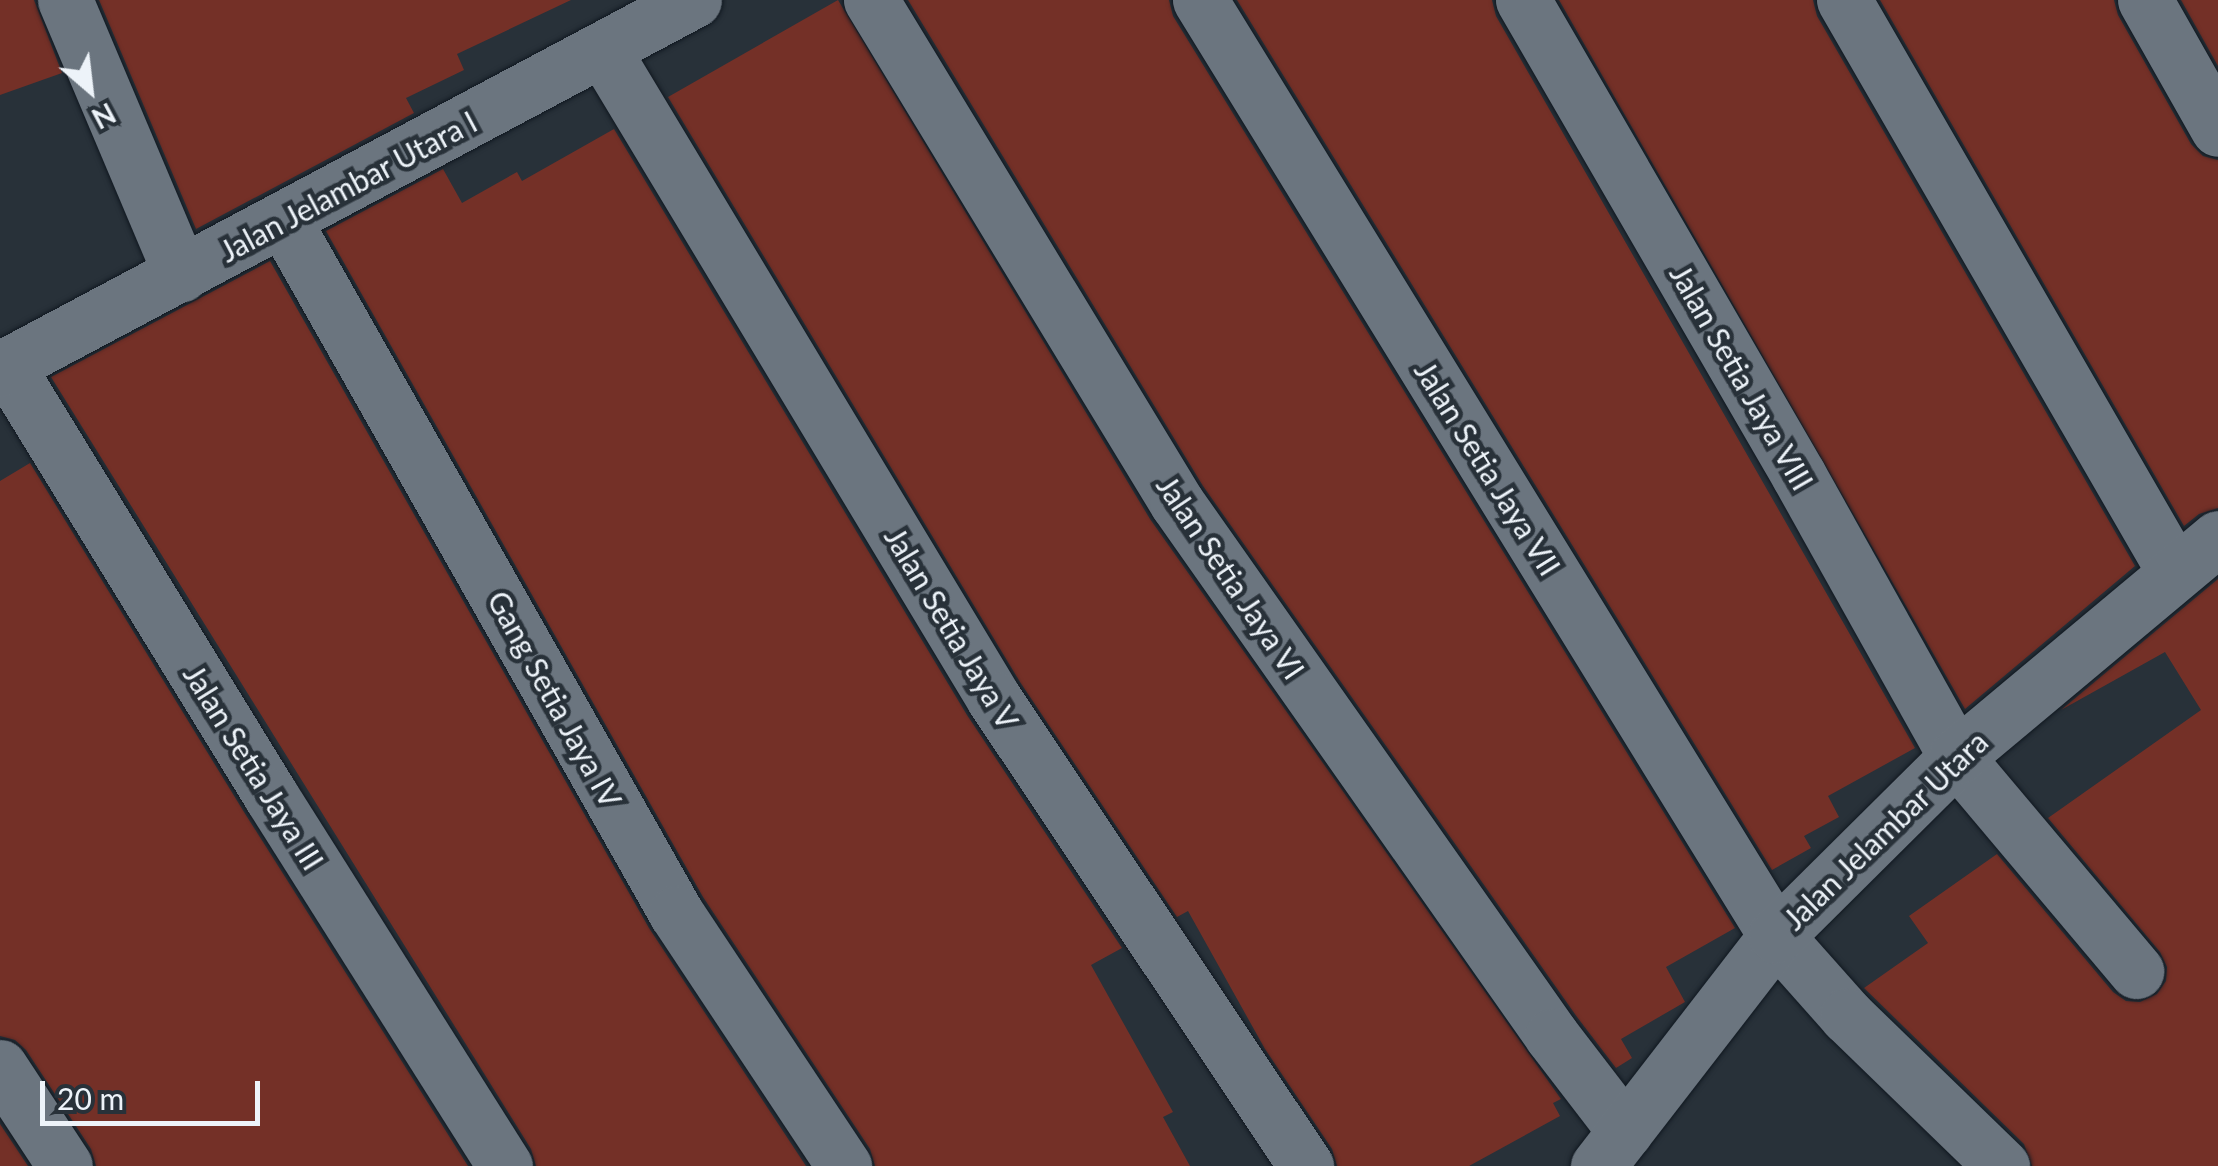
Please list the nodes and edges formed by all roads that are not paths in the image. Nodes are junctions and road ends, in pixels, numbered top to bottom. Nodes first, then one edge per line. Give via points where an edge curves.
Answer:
1 (65, 0) edge
2 (694, 0) edge
3 (870, 0) edge
4 (1200, 0) edge
5 (1523, 0) edge
6 (1844, 0) edge
7 (2145, 0) edge
8 (612, 63) junction
9 (2218, 129) edge
10 (284, 221) junction
11 (182, 274) junction
12 (4, 368) edge
13 (2218, 538) edge
14 (2174, 571) junction
15 (1956, 758) junction
16 (1776, 936) junction
17 (2136, 971) dead end
18 (0, 1067) edge
19 (1612, 1149) edge
20 (65, 1166) edge
21 (505, 1166) edge
22 (844, 1166) edge
23 (1306, 1166) edge
24 (2002, 1166) edge

1 - 11 street
2 - 8 street, Jalan Jelambar Utara I
3 - 19 street, Jalan Setia Jaya VI via 1177,502 1541,1020
4 - 16 street, Jalan Setia Jaya VII
5 - 15 street, Jalan Setia Jaya VIII
6 - 14 street
7 - 9 street
8 - 10 street, Jalan Jelambar Utara I
8 - 23 street, Jalan Setia Jaya V via 994,700
10 - 11 street, Jalan Jelambar Utara I
10 - 22 street, Gang Setia Jaya IV via 676,913
11 - 12 street, Jalan Jelambar Utara I
12 - 21 street, Jalan Setia Jaya III
13 - 14 street, Jalan Jelambar Utara
14 - 15 street, Jalan Jelambar Utara
15 - 16 street, Jalan Jelambar Utara
15 - 17 street, Jalan Setia Jaya VIII
16 - 19 street, Jalan Jelambar Utara
16 - 24 street, Jalan Setia Jaya VII via 1847,1016
18 - 20 street

